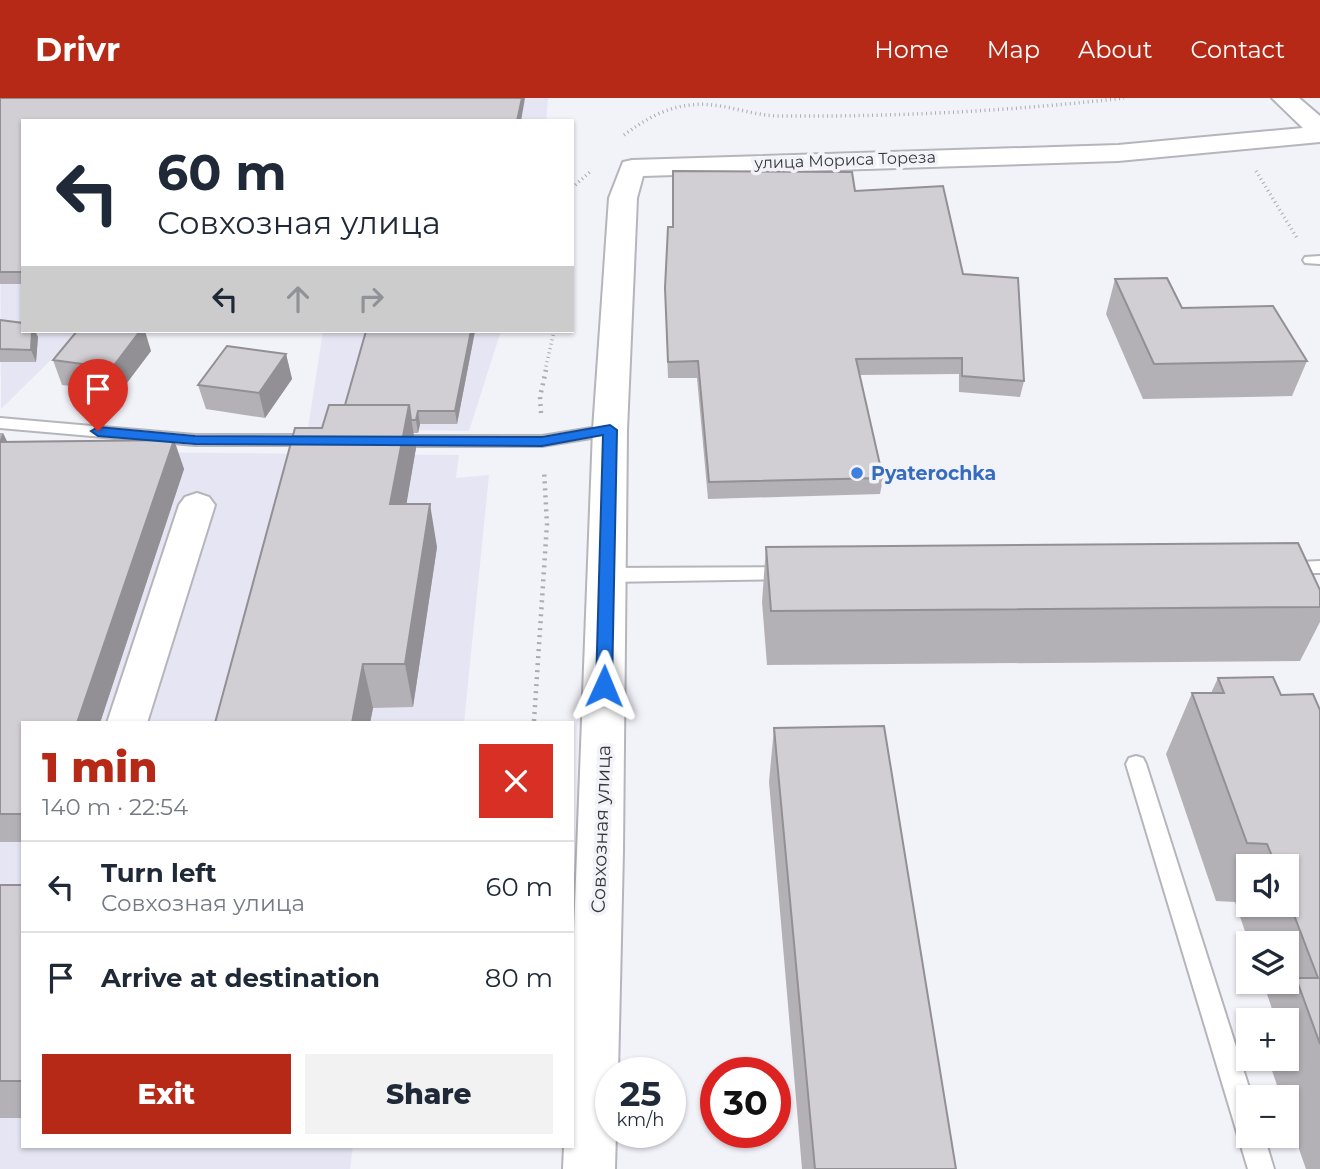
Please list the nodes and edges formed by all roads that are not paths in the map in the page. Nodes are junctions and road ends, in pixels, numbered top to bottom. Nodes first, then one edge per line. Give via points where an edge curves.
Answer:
1 (1284, 98) edge
2 (1320, 131) edge
3 (0, 423) edge
4 (610, 430) junction
5 (334, 440) edge
6 (376, 440) edge
7 (197, 505) dead end
8 (1320, 567) edge
9 (1264, 568) edge
10 (816, 573) edge
11 (606, 575) junction
12 (128, 721) edge
13 (1136, 764) dead end
14 (587, 852) edge
15 (1236, 1087) edge
16 (1255, 1148) edge
17 (589, 1169) edge
18 (1261, 1169) edge

1 - 2 street
2 - 4 street, улица Мориса Тореза via 1118,153 632,168 624,198
3 - 5 lane via 195,440
4 - 6 lane via 542,441
4 - 11 street, Совхозная улица
7 - 12 street
8 - 9 lane
10 - 11 lane
11 - 14 street, Совхозная улица
13 - 15 lane
14 - 17 street, Совхозная улица
16 - 18 lane

